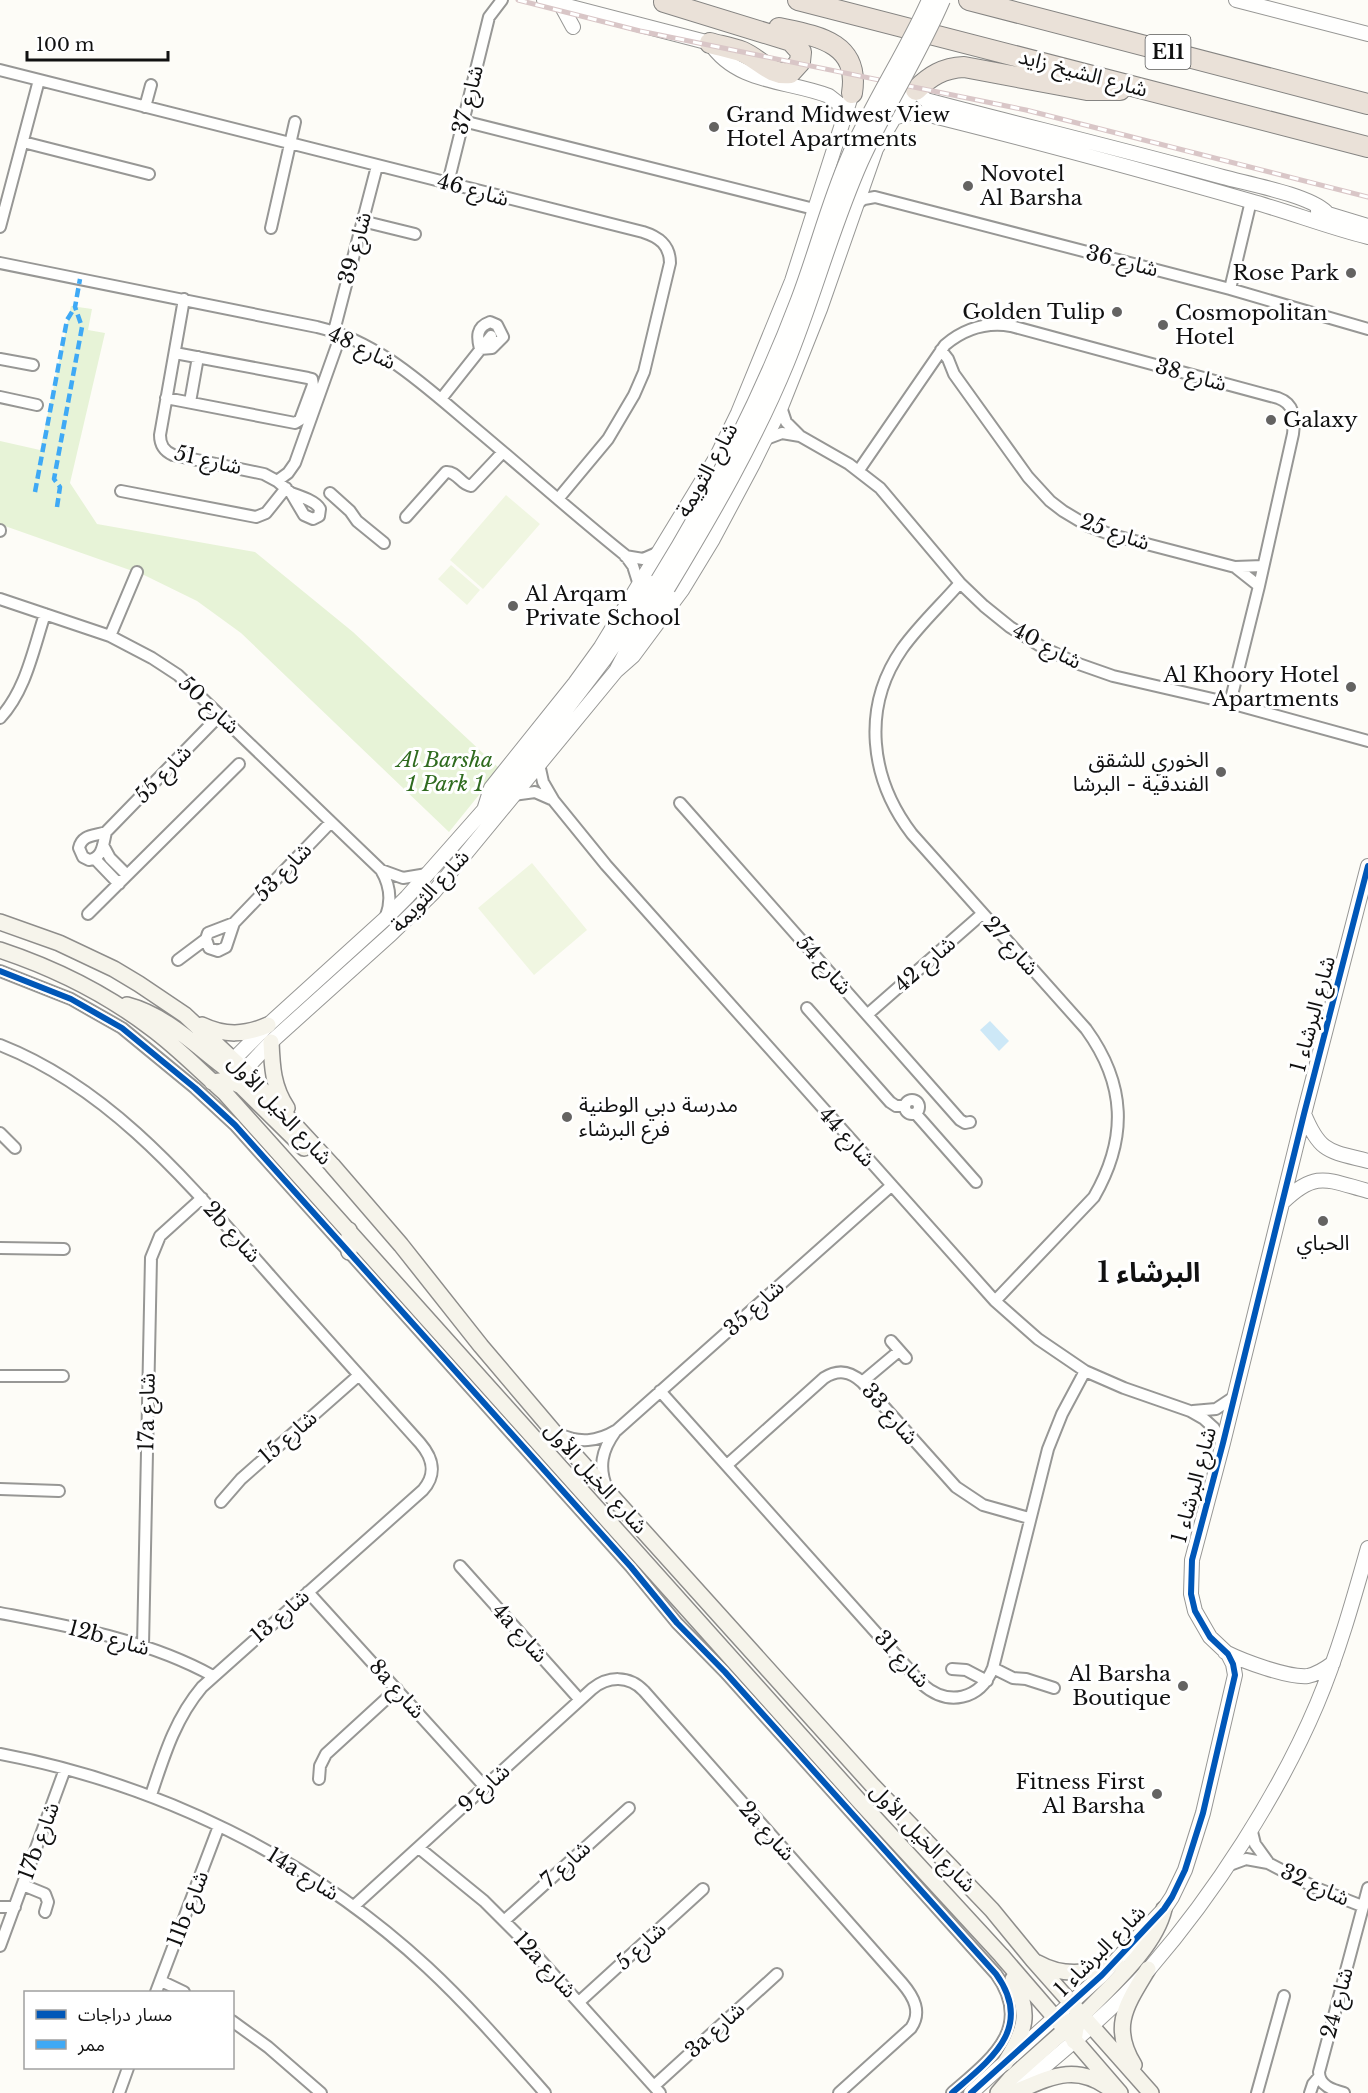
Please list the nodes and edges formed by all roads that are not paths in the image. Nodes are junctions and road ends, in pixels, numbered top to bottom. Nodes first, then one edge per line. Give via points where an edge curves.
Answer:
1 (487, 0) edge
2 (502, 0) edge
3 (544, 0) edge
4 (798, 0) edge
5 (929, 0) edge
6 (943, 0) edge
7 (969, 0) edge
8 (1236, 0) edge
9 (1269, 0) edge
10 (660, 1) edge
11 (561, 5) junction
12 (489, 17) junction
13 (1368, 26) edge
14 (573, 27) dead end
15 (1368, 34) edge
16 (710, 43) junction
17 (0, 70) edge
18 (39, 80) junction
19 (151, 85) dead end
20 (1140, 88) junction
21 (916, 90) junction
22 (852, 93) joint
23 (1368, 101) edge
24 (145, 107) junction
25 (843, 117) junction
26 (894, 118) junction
27 (295, 122) dead end
28 (463, 122) junction
29 (22, 142) junction
30 (290, 144) junction
31 (1368, 147) edge
32 (377, 166) junction
33 (149, 174) dead end
34 (448, 183) junction
35 (864, 183) junction
36 (875, 197) junction
37 (1251, 201) junction
38 (856, 204) junction
39 (814, 209) junction
40 (1326, 212) junction
41 (362, 221) junction
42 (1368, 226) edge
43 (0, 227) edge
44 (271, 228) dead end
45 (415, 234) dead end
46 (1368, 237) edge
47 (0, 263) edge
48 (797, 267) junction
49 (832, 277) junction
50 (1230, 289) junction
51 (785, 297) junction
52 (184, 299) junction
53 (820, 309) junction
54 (1368, 329) edge
55 (337, 332) junction
56 (491, 336) dead end
57 (941, 350) junction
58 (174, 353) junction
59 (198, 357) junction
60 (0, 359) edge
61 (33, 365) dead end
62 (930, 365) junction
63 (954, 374) junction
64 (0, 398) edge
65 (166, 398) junction
66 (441, 399) junction
67 (190, 402) junction
68 (37, 405) dead end
69 (781, 407) junction
70 (800, 436) junction
71 (766, 439) junction
72 (502, 452) junction
73 (859, 470) junction
74 (285, 487) junction
75 (121, 491) dead end
76 (558, 499) junction
77 (321, 512) junction
78 (406, 517) dead end
79 (384, 543) dead end
80 (660, 552) junction
81 (625, 555) junction
82 (1263, 566) junction
83 (1235, 567) junction
84 (137, 572) dead end
85 (960, 583) junction
86 (663, 584) junction
87 (639, 585) junction
88 (1259, 586) junction
89 (0, 599) edge
90 (45, 614) junction
91 (110, 636) junction
92 (616, 671) junction
93 (1230, 703) junction
94 (220, 715) junction
95 (0, 718) edge
96 (1366, 739) edge
97 (238, 764) dead end
98 (539, 764) junction
99 (513, 795) junction
100 (554, 801) junction
101 (680, 803) dead end
102 (485, 807) junction
103 (331, 822) junction
104 (106, 832) junction
105 (103, 845) junction
106 (95, 859) junction
107 (1368, 866) edge
108 (381, 870) junction
109 (427, 874) junction
110 (127, 875) junction
111 (119, 884) junction
112 (88, 914) dead end
113 (982, 914) junction
114 (386, 918) junction
115 (0, 922) edge
116 (234, 923) junction
117 (206, 939) junction
118 (0, 950) edge
119 (178, 960) dead end
120 (0, 971) edge
121 (118, 1004) junction
122 (807, 1008) dead end
123 (868, 1014) junction
124 (185, 1015) junction
125 (268, 1025) junction
126 (271, 1042) junction
127 (0, 1045) edge
128 (234, 1066) junction
129 (223, 1086) junction
130 (934, 1090) junction
131 (917, 1106) junction
132 (1304, 1114) junction
133 (970, 1122) dead end
134 (0, 1133) edge
135 (311, 1143) junction
136 (15, 1148) dead end
137 (1368, 1161) edge
138 (332, 1165) junction
139 (976, 1182) dead end
140 (891, 1186) junction
141 (1368, 1191) edge
142 (202, 1198) junction
143 (1282, 1203) junction
144 (349, 1230) junction
145 (0, 1248) edge
146 (64, 1249) dead end
147 (349, 1252) junction
148 (995, 1301) junction
149 (891, 1341) dead end
150 (1085, 1371) junction
151 (359, 1375) junction
152 (0, 1376) edge
153 (63, 1376) dead end
154 (862, 1382) junction
155 (660, 1391) junction
156 (1234, 1397) junction
157 (1190, 1411) junction
158 (617, 1430) junction
159 (554, 1432) junction
160 (1223, 1443) junction
161 (430, 1458) joint
162 (727, 1465) junction
163 (0, 1489) edge
164 (59, 1491) dead end
165 (608, 1491) junction
166 (221, 1502) dead end
167 (1029, 1518) junction
168 (1368, 1548) edge
169 (460, 1566) dead end
170 (308, 1592) junction
171 (0, 1613) edge
172 (143, 1646) junction
173 (1223, 1650) junction
174 (1333, 1663) junction
175 (719, 1665) junction
176 (740, 1668) junction
177 (993, 1668) junction
178 (952, 1669) dead end
179 (213, 1676) junction
180 (618, 1679) joint
181 (987, 1681) junction
182 (1054, 1688) dead end
183 (397, 1689) junction
184 (580, 1700) junction
185 (0, 1754) edge
186 (65, 1769) junction
187 (319, 1779) dead end
188 (485, 1787) junction
189 (151, 1795) junction
190 (629, 1808) dead end
191 (219, 1826) junction
192 (1251, 1828) junction
193 (419, 1848) junction
194 (1268, 1863) junction
195 (1225, 1867) junction
196 (23, 1885) junction
197 (1368, 1888) edge
198 (704, 1889) dead end
199 (354, 1906) junction
200 (1362, 1906) junction
201 (0, 1907) edge
202 (15, 1907) junction
203 (1164, 1910) junction
204 (45, 1912) dead end
205 (504, 1921) junction
206 (975, 1927) junction
207 (0, 1946) edge
208 (1001, 1955) junction
209 (1033, 1960) junction
210 (1116, 1962) junction
211 (1148, 1969) junction
212 (777, 1974) dead end
213 (161, 1981) junction
214 (156, 1991) edge
215 (182, 1991) edge
216 (1284, 1996) dead end
217 (579, 2002) junction
218 (234, 2022) edge
219 (1073, 2023) junction
220 (1005, 2063) junction
221 (127, 2069) edge
222 (987, 2071) junction
223 (1320, 2080) junction
224 (657, 2089) edge
225 (1146, 2092) edge
226 (119, 2093) edge
227 (321, 2093) edge
228 (545, 2093) edge
229 (839, 2093) edge
230 (952, 2093) edge
231 (971, 2093) edge
232 (998, 2093) edge
233 (1013, 2093) edge
234 (1118, 2093) edge
235 (1257, 2093) edge
236 (1310, 2093) edge
237 (1317, 2093) edge
238 (1344, 2093) edge

1 - 12 street, شارع 37
2 - 12 street, شارع 37
3 - 11 street
4 - 20 highway, شارع الشيخ زايد / E11
5 - 86 street, bridge via 849,157 799,299 755,404
6 - 86 street, bridge via 861,162 810,305 765,412 723,495
7 - 23 highway, شارع الشيخ زايد / E11
8 - 15 street
9 - 13 street
10 - 16 highway via 791,41 801,52 800,62 790,73 780,73 743,52
10 - 22 highway via 828,40 847,58 853,75
11 - 14 street
11 - 16 street
12 - 28 street, شارع 37
16 - 25 street via 727,63 742,72 829,96
17 - 18 street, شارع 46
18 - 24 street, شارع 46
18 - 29 street
19 - 24 street
20 - 21 highway via 1087,90 964,67 933,75
20 - 31 highway, شارع الشيخ زايد / E11
21 - 26 street, شارع الثويمة
21 - 40 street via 926,100 1250,184 1313,203
22 - 25 street, شارع الثويمة
24 - 30 street, شارع 46
25 - 39 street, شارع الثويمة
26 - 35 street, شارع الثويمة via 876,149
26 - 37 street via 921,113 1068,149
27 - 30 street
28 - 34 street, شارع 37
28 - 39 street
29 - 33 street
29 - 43 street
30 - 32 street, شارع 46
30 - 44 street
32 - 34 street, شارع 46
32 - 41 street, شارع 39
34 - 76 street, شارع 46 via 648,234 658,238 669,252 669,269 644,372 634,395 608,439
35 - 36 street
35 - 38 street, شارع الثويمة
36 - 38 street
36 - 50 street, شارع 36
37 - 40 street via 1266,195
37 - 46 street
37 - 50 street
38 - 49 street, شارع الثويمة
39 - 48 street, شارع الثويمة
40 - 42 street
41 - 45 street
41 - 55 street, شارع 39
47 - 52 street, شارع 48
48 - 49 street via 810,284
48 - 51 street, شارع الثويمة
49 - 53 street, شارع الثويمة
50 - 54 street, شارع 36
51 - 53 street via 808,292
51 - 80 street, شارع الثويمة via 711,468
52 - 55 street, شارع 48
52 - 58 street, شارع 51
53 - 69 street, شارع الثويمة
55 - 66 street, شارع 48 via 395,362
55 - 74 street, شارع 39
56 - 66 street
57 - 62 street, شارع 38
57 - 63 street, شارع 25
57 - 82 street, شارع 38 via 965,331 1006,325 1286,402 1294,414 1293,434
58 - 59 street
58 - 65 street, شارع 51
59 - 67 street
59 - 67 street via 308,378 313,385 300,420 295,423
60 - 61 street
62 - 63 street
62 - 73 street, شارع 38
63 - 83 street, شارع 25 via 1028,477 1063,511 1106,533
64 - 68 street
65 - 67 street
65 - 74 street, شارع 51 via 160,435 166,451 256,471
66 - 72 street, شارع 48
69 - 70 street, شارع 40 via 786,422
69 - 71 street, شارع الثويمة
70 - 71 street via 782,433
70 - 73 street, شارع 40
71 - 92 street, شارع الثويمة via 682,590 633,656
72 - 76 street, شارع 48
72 - 78 street via 471,486 453,472 444,473
73 - 85 street, شارع 40 via 889,497
74 - 75 street, شارع 39 via 266,513 256,517
74 - 77 street via 301,499 315,502
74 - 77 street via 308,518 317,518
76 - 81 street, شارع 48
77 - 79 street via 334,496
80 - 81 street via 643,559
80 - 87 street, شارع الثويمة
81 - 87 street, شارع 48
82 - 83 street, شارع 25
82 - 88 street, شارع 38
83 - 88 street, شارع 25
84 - 91 street
85 - 93 street, شارع 40 via 1010,627 1059,656 1113,676
85 - 113 street, شارع 27 via 912,636 893,664 880,698 876,737 881,777 899,817
86 - 92 street, شارع الثويمة
86 - 102 street, شارع الثويمة via 577,697
87 - 102 street, شارع الثويمة via 588,664 490,788
88 - 93 street, شارع 38
89 - 90 street, شارع 50
90 - 91 street, شارع 50
90 - 95 street via 23,683
91 - 94 street, شارع 50 via 171,671
92 - 98 street, شارع الثويمة
93 - 96 street, شارع 40
94 - 103 street, شارع 50
94 - 104 street, شارع 55
97 - 110 street
98 - 99 street, شارع الثويمة
98 - 100 street, شارع 44 via 543,782
99 - 100 street via 535,792
99 - 126 street, شارع الثويمة via 420,906
100 - 140 street, شارع 44 via 661,929
101 - 123 street, شارع 54
102 - 109 street, شارع الثويمة
103 - 108 street, شارع 50
103 - 116 street, شارع 53
104 - 105 street
104 - 106 street via 85,837 79,845 83,857
105 - 106 street
105 - 110 street
106 - 111 street
107 - 132 street, شارع البرشاء 1
108 - 109 street via 404,878
108 - 114 street, شارع 50 via 390,894
109 - 114 street, شارع الثويمة
110 - 111 street
111 - 112 street
113 - 123 street, شارع 42
113 - 148 street, شارع 27 via 1099,1047 1116,1089 1118,1112 1113,1156 1094,1197
114 - 125 street, شارع الثويمة
115 - 124 main road, شارع الخيل الأول via 114,969
116 - 117 street via 210,931
116 - 117 street via 224,950 212,949
117 - 119 street
118 - 121 main road, شارع الخيل الأول via 56,972
120 - 147 street via 71,999 122,1028 235,1125
121 - 128 main road via 153,1015
121 - 129 main road, شارع الخيل الأول
122 - 131 street via 890,1102 905,1106 909,1101
123 - 130 street, شارع 54
124 - 125 main road via 221,1033 239,1034
124 - 128 main road, شارع الخيل الأول
125 - 128 street, شارع الثويمة
126 - 128 street, شارع الثويمة
126 - 135 main road via 276,1089
127 - 142 street, 2b شارع via 83,1089 158,1153
128 - 129 street, شارع الثويمة
128 - 129 street, شارع الثويمة
128 - 135 main road, شارع الخيل الأول
129 - 138 main road via 245,1090 302,1146
129 - 144 main road, شارع الخيل الأول
130 - 131 street
130 - 133 street, شارع 54 via 961,1121
131 - 139 street
132 - 137 street via 1314,1137 1325,1148
132 - 143 street, شارع البرشاء 1
134 - 136 street
135 - 138 main road, شارع الخيل الأول
138 - 159 main road, شارع الخيل الأول
140 - 148 street, شارع 44
140 - 155 street, شارع 35
141 - 143 street via 1316,1180 1299,1187
142 - 151 street, 2b شارع
142 - 172 street, 17a شارع via 160,1236 151,1258
143 - 156 street, شارع البرشاء 1
144 - 147 main road
144 - 176 main road, شارع الخيل الأول
145 - 146 street
147 - 175 street
148 - 150 street, شارع 44 via 1038,1339
149 - 154 street via 902,1354
150 - 157 street, شارع 44
150 - 167 street via 1052,1437
151 - 161 street, 2b شارع
151 - 166 street, شارع 15 via 241,1479
152 - 153 street
154 - 162 street, شارع 33 via 851,1373 830,1374
154 - 167 street, شارع 33 via 956,1487 983,1505
155 - 158 street, شارع 35
155 - 162 street, شارع 31
156 - 157 street, شارع 44 via 1216,1409
156 - 160 street, شارع البرشاء 1
157 - 160 street, شارع 44 via 1211,1424
158 - 159 street, شارع 35 via 585,1441
158 - 165 street, شارع 35 via 602,1460
159 - 165 main road, شارع الخيل الأول
160 - 173 street, شارع البرشاء 1 via 1194,1551 1191,1582 1192,1603 1199,1620
161 - 170 street, شارع 13 via 432,1475 423,1490
162 - 181 street, شارع 31 via 929,1690 956,1698 974,1693
163 - 164 street
165 - 209 main road, شارع الخيل الأول via 873,1786 992,1910
167 - 177 street
168 - 174 street, شارع البرشاء 1
169 - 184 street, 4a شارع
170 - 179 street, شارع 13
170 - 183 street, 8a شارع
171 - 172 street, 12b شارع
172 - 179 street, 12b شارع
173 - 174 street via 1253,1664 1301,1676 1318,1673
173 - 203 street, شارع البرشاء 1 via 1233,1665 1234,1681 1190,1857
174 - 192 street, شارع البرشاء 1 via 1298,1745
175 - 176 main road
175 - 222 street via 1001,1981 1010,2002 1010,2024
176 - 206 main road, شارع الخيل الأول
177 - 181 street
177 - 182 street via 1013,1678
178 - 181 street via 966,1670
179 - 189 street, شارع 13 via 178,1721
180 - 184 street, شارع 9 via 597,1685
180 - 229 street, 2a شارع via 644,1691 910,1993 917,2012 911,2028
183 - 187 street via 326,1754
183 - 188 street, 8a شارع
184 - 188 street, شارع 9
185 - 186 street, 14a شارع
186 - 189 street, 14a شارع
186 - 196 street, 17b شارع
188 - 193 street, شارع 9
189 - 191 street, 14a شارع
190 - 205 street, شارع 7
191 - 199 street, 14a شارع
191 - 213 street, 11b شارع
192 - 194 street via 1257,1849
192 - 195 street, شارع البرشاء 1
193 - 199 street, شارع 9
193 - 205 street, 12a شارع
194 - 195 street via 1246,1859
194 - 200 street, شارع 32
195 - 211 street, شارع البرشاء 1
196 - 202 street, 17b شارع
196 - 204 street via 45,1894
197 - 200 street, شارع 24
198 - 217 street, شارع 5
199 - 228 street, 14a شارع via 442,1981
200 - 223 street, شارع 24
201 - 202 street
202 - 207 street, 17b شارع
203 - 210 street, شارع البرشاء 1
203 - 219 main road via 1152,1938
205 - 217 street, 12a شارع
206 - 208 main road, شارع الخيل الأول
206 - 219 main road via 999,1943
208 - 219 main road, شارع الخيل الأول
208 - 220 main road via 1023,2000 1025,2018 1021,2037
209 - 210 main road via 1048,1968 1073,1972 1096,1970
209 - 219 main road, شارع الخيل الأول
210 - 219 street, شارع البرشاء 1
211 - 219 street, شارع البرشاء 1
211 - 225 main road via 1126,2006 1121,2027 1124,2046
212 - 224 street, 3a شارع
213 - 214 street, 11b شارع
213 - 215 street
216 - 235 street
217 - 224 street, 12a شارع
218 - 227 street
219 - 220 street, شارع البرشاء 1
219 - 225 main road, شارع الخيل الأول
219 - 232 main road
219 - 233 street, شارع البرشاء 1
219 - 234 main road, شارع الخيل الأول
220 - 222 street, شارع البرشاء 1
221 - 226 street
222 - 230 street
222 - 231 street, شارع البرشاء 1
223 - 236 street via 1313,2084
223 - 237 street
223 - 238 street via 1328,2088
233 - 234 main road via 1072,2073 1100,2081

